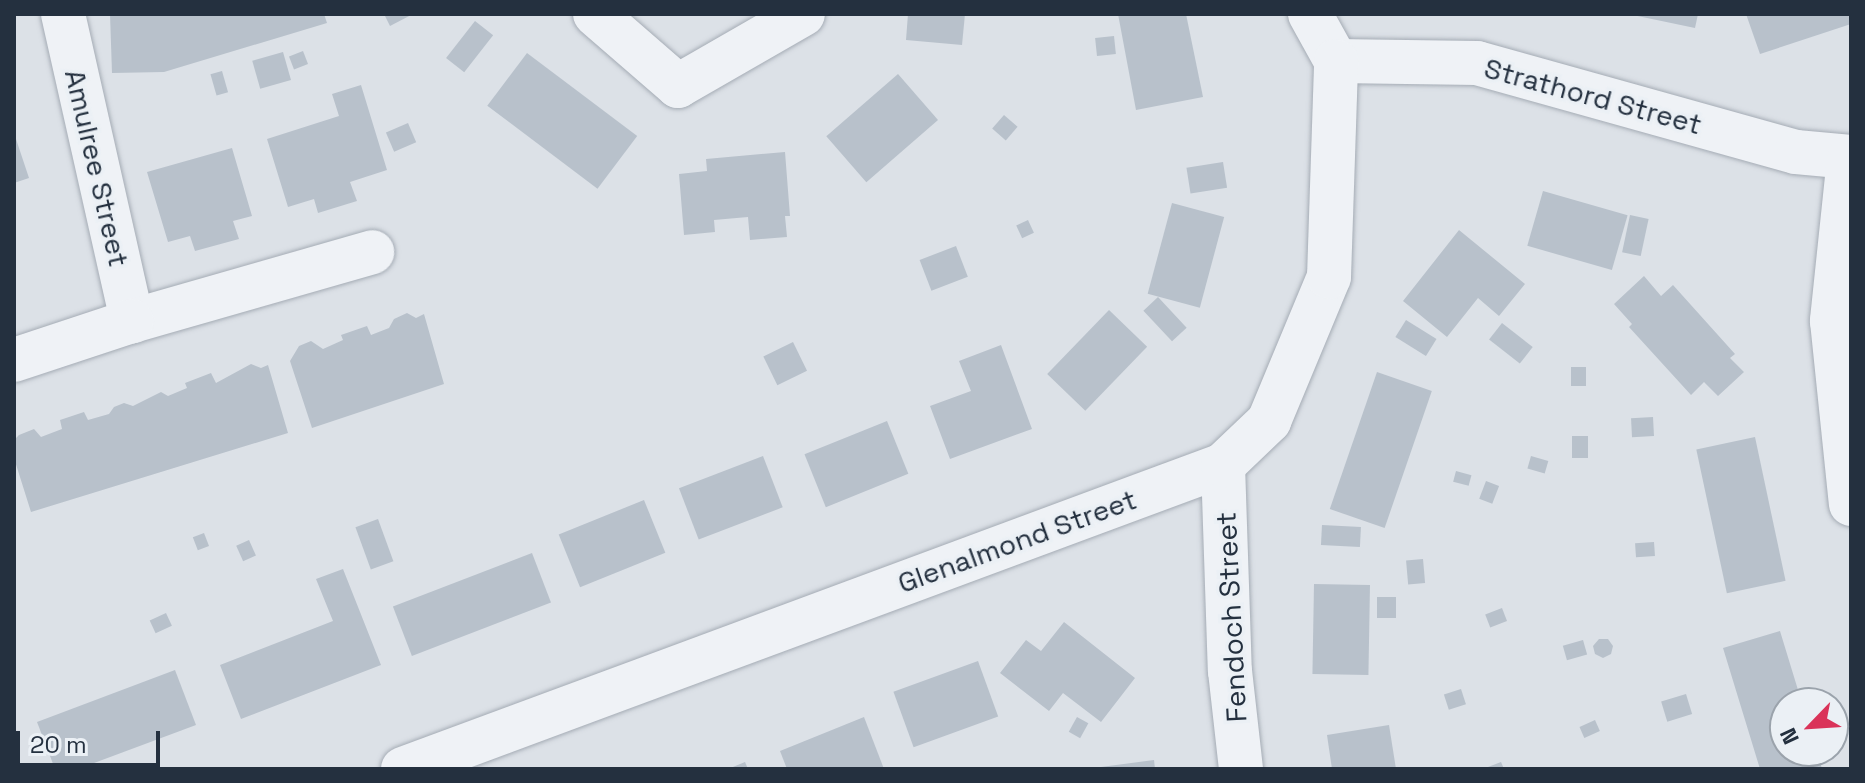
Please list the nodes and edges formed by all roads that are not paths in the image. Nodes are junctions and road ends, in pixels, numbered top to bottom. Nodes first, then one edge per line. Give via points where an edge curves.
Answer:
1 (63, 14) edge
2 (595, 14) edge
3 (803, 14) edge
4 (1310, 14) edge
5 (1336, 61) junction
6 (1850, 158) edge
7 (372, 252) dead end
8 (132, 321) junction
9 (14, 360) edge
10 (1223, 465) junction
11 (1851, 504) edge
12 (403, 769) edge
13 (1241, 769) edge

1 - 8 street, Amulree Street
2 - 3 street via 678,86
4 - 5 street
5 - 6 street, Strathord Street via 1477,63 1796,152
5 - 10 street, Glenalmond Street via 1329,277 1269,421
6 - 11 street via 1832,321
7 - 8 street
8 - 9 street
10 - 12 street, Glenalmond Street
10 - 13 street, Fendoch Street via 1230,671

